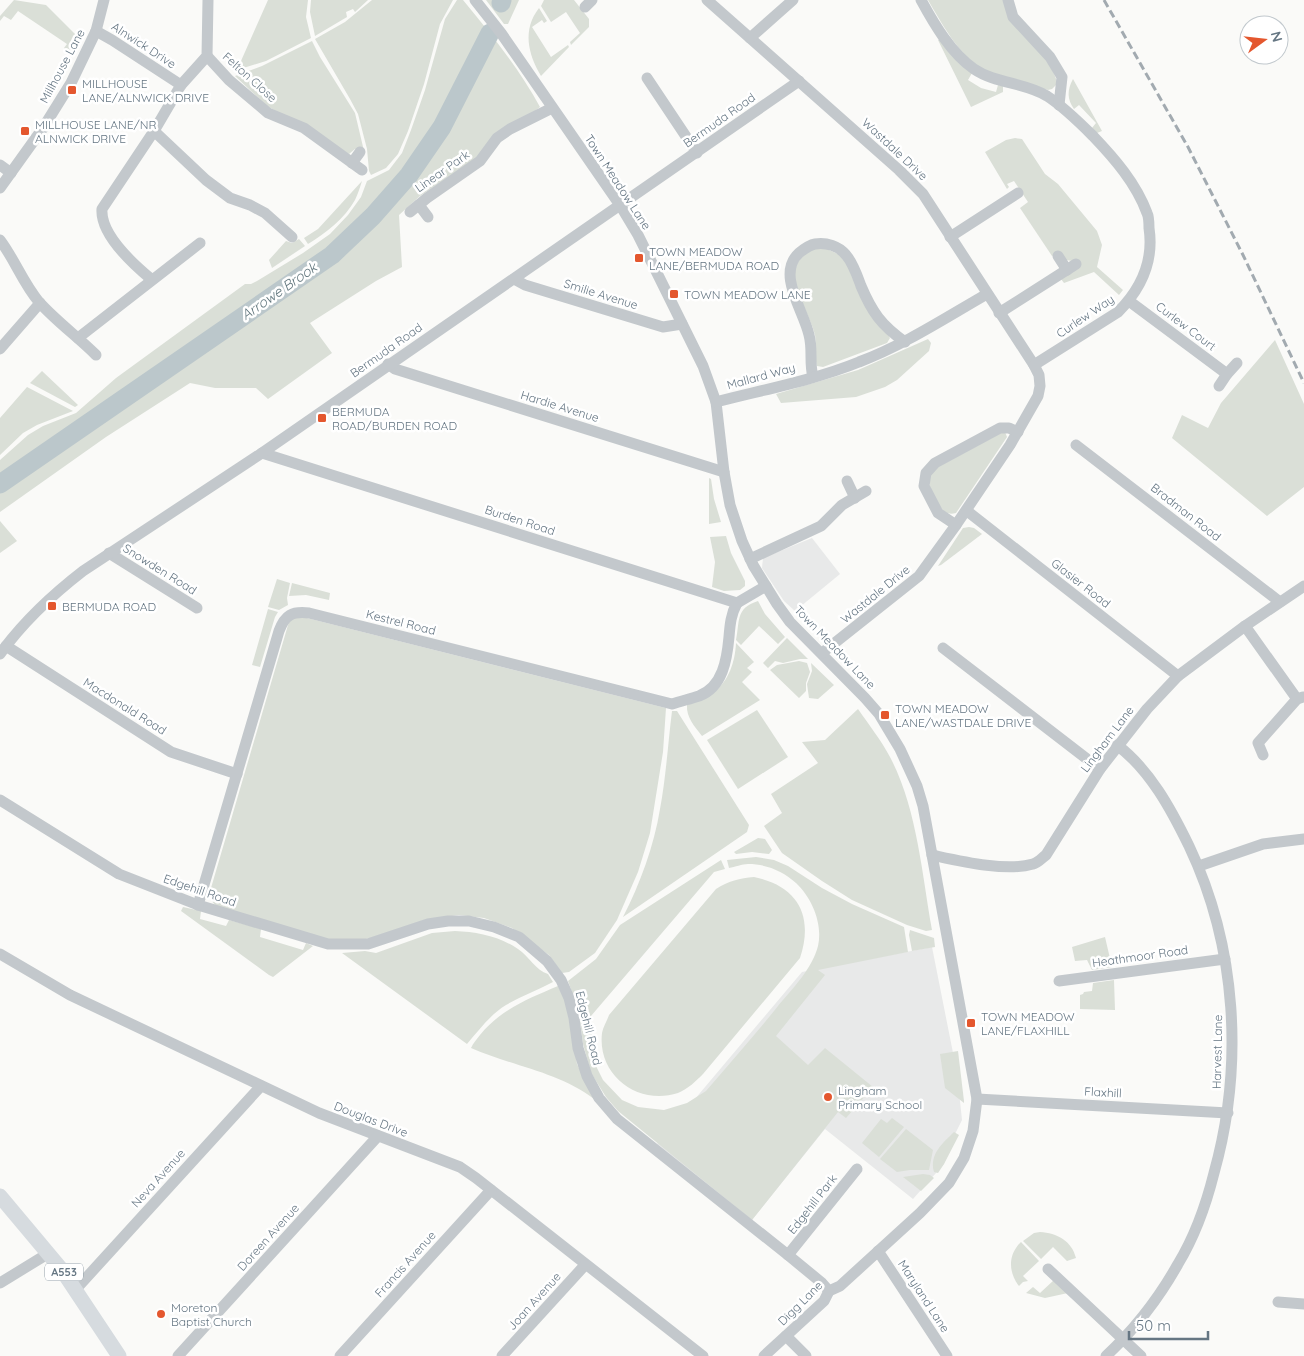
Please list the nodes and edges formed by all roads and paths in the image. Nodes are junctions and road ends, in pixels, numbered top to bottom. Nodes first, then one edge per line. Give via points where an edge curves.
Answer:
1 (104, 0) edge
2 (208, 0) edge
3 (474, 0) edge
4 (707, 0) edge
5 (793, 0) edge
6 (921, 0) edge
7 (1008, 0) edge
8 (96, 31) junction
9 (750, 38) junction
10 (207, 56) junction
11 (647, 78) dead end
12 (799, 81) junction
13 (180, 86) junction
14 (1059, 105) junction
15 (552, 108) junction
16 (154, 131) junction
17 (360, 152) dead end
18 (697, 153) junction
19 (352, 163) junction
20 (0, 165) edge
21 (362, 170) dead end
22 (11, 173) junction
23 (0, 188) edge
24 (1018, 193) dead end
25 (620, 205) junction
26 (428, 217) dead end
27 (292, 237) dead end
28 (950, 237) junction
29 (0, 240) edge
30 (200, 243) dead end
31 (1058, 256) dead end
32 (151, 279) junction
33 (514, 279) junction
34 (986, 294) junction
35 (1129, 301) junction
36 (40, 303) junction
37 (1000, 313) junction
38 (682, 324) junction
39 (78, 338) junction
40 (904, 342) junction
41 (0, 349) edge
42 (96, 356) dead end
43 (1237, 363) dead end
44 (388, 364) junction
45 (1034, 365) junction
46 (1227, 374) junction
47 (812, 377) junction
48 (1219, 386) dead end
49 (716, 402) junction
50 (1018, 432) junction
51 (1076, 445) dead end
52 (262, 453) junction
53 (724, 472) junction
54 (847, 481) dead end
55 (866, 491) dead end
56 (855, 498) junction
57 (967, 511) junction
58 (956, 525) junction
59 (109, 553) junction
60 (750, 559) junction
61 (766, 586) junction
62 (1304, 586) edge
63 (1280, 602) junction
64 (737, 603) junction
65 (197, 608) dead end
66 (1245, 626) junction
67 (943, 648) dead end
68 (3, 650) edge
69 (822, 654) junction
70 (1178, 676) junction
71 (1300, 698) edge
72 (1117, 745) junction
73 (1263, 755) dead end
74 (1100, 769) junction
75 (237, 774) junction
76 (0, 800) edge
77 (1304, 839) edge
78 (932, 855) junction
79 (1199, 866) junction
80 (198, 905) junction
81 (0, 954) edge
82 (1225, 959) junction
83 (1059, 981) dead end
84 (261, 1086) junction
85 (977, 1099) junction
86 (1228, 1113) junction
87 (378, 1136) junction
88 (857, 1169) dead end
89 (491, 1190) junction
90 (0, 1196) edge
91 (878, 1251) junction
92 (50, 1253) junction
93 (788, 1255) junction
94 (585, 1265) junction
95 (1048, 1269) dead end
96 (0, 1283) edge
97 (76, 1289) junction
98 (829, 1291) junction
99 (1278, 1302) dead end
100 (1304, 1304) edge
101 (786, 1336) junction
102 (1124, 1340) junction
103 (119, 1356) edge
104 (178, 1356) edge
105 (340, 1356) edge
106 (502, 1356) edge
107 (703, 1356) edge
108 (764, 1356) edge
109 (806, 1356) edge
110 (947, 1356) edge
111 (1106, 1356) edge
112 (1141, 1356) edge

1 - 8 street, Millhouse Lane
2 - 10 street
3 - 15 street, Town Meadow Lane via 501,33
4 - 9 street, Wastdale Drive
5 - 9 street
6 - 14 street, Curlew Way via 947,43 973,68 997,80 1037,91
7 - 14 street via 1014,17 1050,57 1062,77
8 - 13 street, Alnwick Drive
8 - 22 street, Millhouse Lane via 71,83
9 - 12 street, Wastdale Drive
10 - 13 street
10 - 19 street, Felton Close via 229,80 268,112 304,128
11 - 18 street
12 - 18 street, Bermuda Road
12 - 28 street, Wastdale Drive via 923,194
13 - 16 street, Alnwick Drive
14 - 35 street, Curlew Way via 1113,156 1147,214 1152,244 1145,274
15 - 25 street, Town Meadow Lane
15 - 26 street, Linear Park via 497,138 475,165 414,208
16 - 27 street via 206,180 230,198 265,213
16 - 32 street, Alnwick Drive via 102,209 101,218 119,246
17 - 19 street
18 - 25 street, Bermuda Road
19 - 21 street, Felton Close
20 - 22 street
22 - 23 street, Millhouse Lane
24 - 28 street
25 - 33 street, Bermuda Road
25 - 38 street, Town Meadow Lane
28 - 34 street, Wastdale Drive
29 - 36 street
30 - 32 street
31 - 37 street via 1072,267
32 - 39 street
33 - 38 street, Smilie Avenue via 663,327
33 - 44 street, Bermuda Road
34 - 37 street, Wastdale Drive
34 - 40 street, Mallard Way
35 - 45 street, Curlew Way via 1118,312
35 - 46 street, Curlew Court
36 - 39 street
36 - 41 street
37 - 45 street, Wastdale Drive
38 - 49 street, Town Meadow Lane
39 - 42 street
40 - 47 street, Mallard Way via 860,362
40 - 47 street, Mallard Way via 872,311 845,253 826,244 815,244 797,255 791,265 790,276 809,334
43 - 46 street
44 - 52 street, Bermuda Road
44 - 53 street, Hardie Avenue
45 - 50 street, Wastdale Drive via 1039,375 1038,396
46 - 48 street
47 - 49 street, Mallard Way
49 - 53 street, Town Meadow Lane
50 - 57 street, Wastdale Drive
50 - 58 street via 1000,428 935,463 926,473 924,486 938,512
51 - 63 street, Bradman Road
52 - 59 street, Bermuda Road
52 - 64 street, Burden Road
53 - 60 street, Town Meadow Lane via 730,505
54 - 56 street
55 - 56 street
56 - 60 street via 842,505 821,526
57 - 58 street, Wastdale Drive
57 - 70 street, Glasier Road
58 - 69 street, Wastdale Drive via 919,576
59 - 65 street, Snowden Road
59 - 68 street, Bermuda Road via 28,618
60 - 61 street, Town Meadow Lane
61 - 64 street
61 - 69 street, Town Meadow Lane via 790,622
62 - 63 street, Lingham Lane
63 - 66 street, Lingham Lane
64 - 75 street, Kestrel Road via 731,614 727,658 722,674 700,696 672,704 309,613 290,614 283,620 279,631
66 - 70 street, Lingham Lane
66 - 71 street
67 - 74 street
68 - 75 street, Macdonald Road via 171,752
69 - 78 street, Town Meadow Lane via 874,709 900,749 917,786
70 - 72 street, Lingham Lane
71 - 73 street via 1258,743
72 - 74 street, Lingham Lane
72 - 79 street, Harvest Lane via 1131,755 1163,798
74 - 78 street, Lingham Lane via 1046,855 1035,864 977,864
75 - 80 street, Kestrel Road
76 - 80 street, Edgehill Road via 119,874
77 - 79 street via 1263,844
78 - 85 street, Town Meadow Lane
79 - 82 street, Harvest Lane
80 - 93 street, Edgehill Road via 328,944 368,944 428,924 448,921 469,921 519,937 547,961 561,980 569,998 587,1076 617,1119
81 - 84 street, Douglas Drive via 70,995
82 - 83 street, Heathmoor Road
82 - 86 street, Harvest Lane via 1232,1021
84 - 87 street, Douglas Drive
84 - 97 street, Neva Avenue
85 - 86 street, Flaxhill
85 - 91 street, Town Meadow Lane via 973,1131 957,1171 920,1213
86 - 102 street, Harvest Lane via 1220,1153 1197,1227 1154,1302
87 - 89 street, Douglas Drive via 460,1168
87 - 104 street, Doreen Avenue
88 - 93 street, Edgehill Park
89 - 94 street, Douglas Drive
89 - 105 street, Francis Avenue
90 - 92 main road, A553
91 - 98 street, Digg Lane via 840,1286
91 - 110 street, Maryland Lane
92 - 96 street
92 - 97 main road, A553
93 - 98 street, Edgehill Road
94 - 106 street, Joan Avenue
94 - 107 street, Douglas Drive
95 - 102 street
97 - 103 main road, A553
98 - 101 street, Digg Lane via 824,1301
99 - 100 street
101 - 108 street, Digg Lane
101 - 109 street
102 - 111 street, Harvest Lane
102 - 112 street

